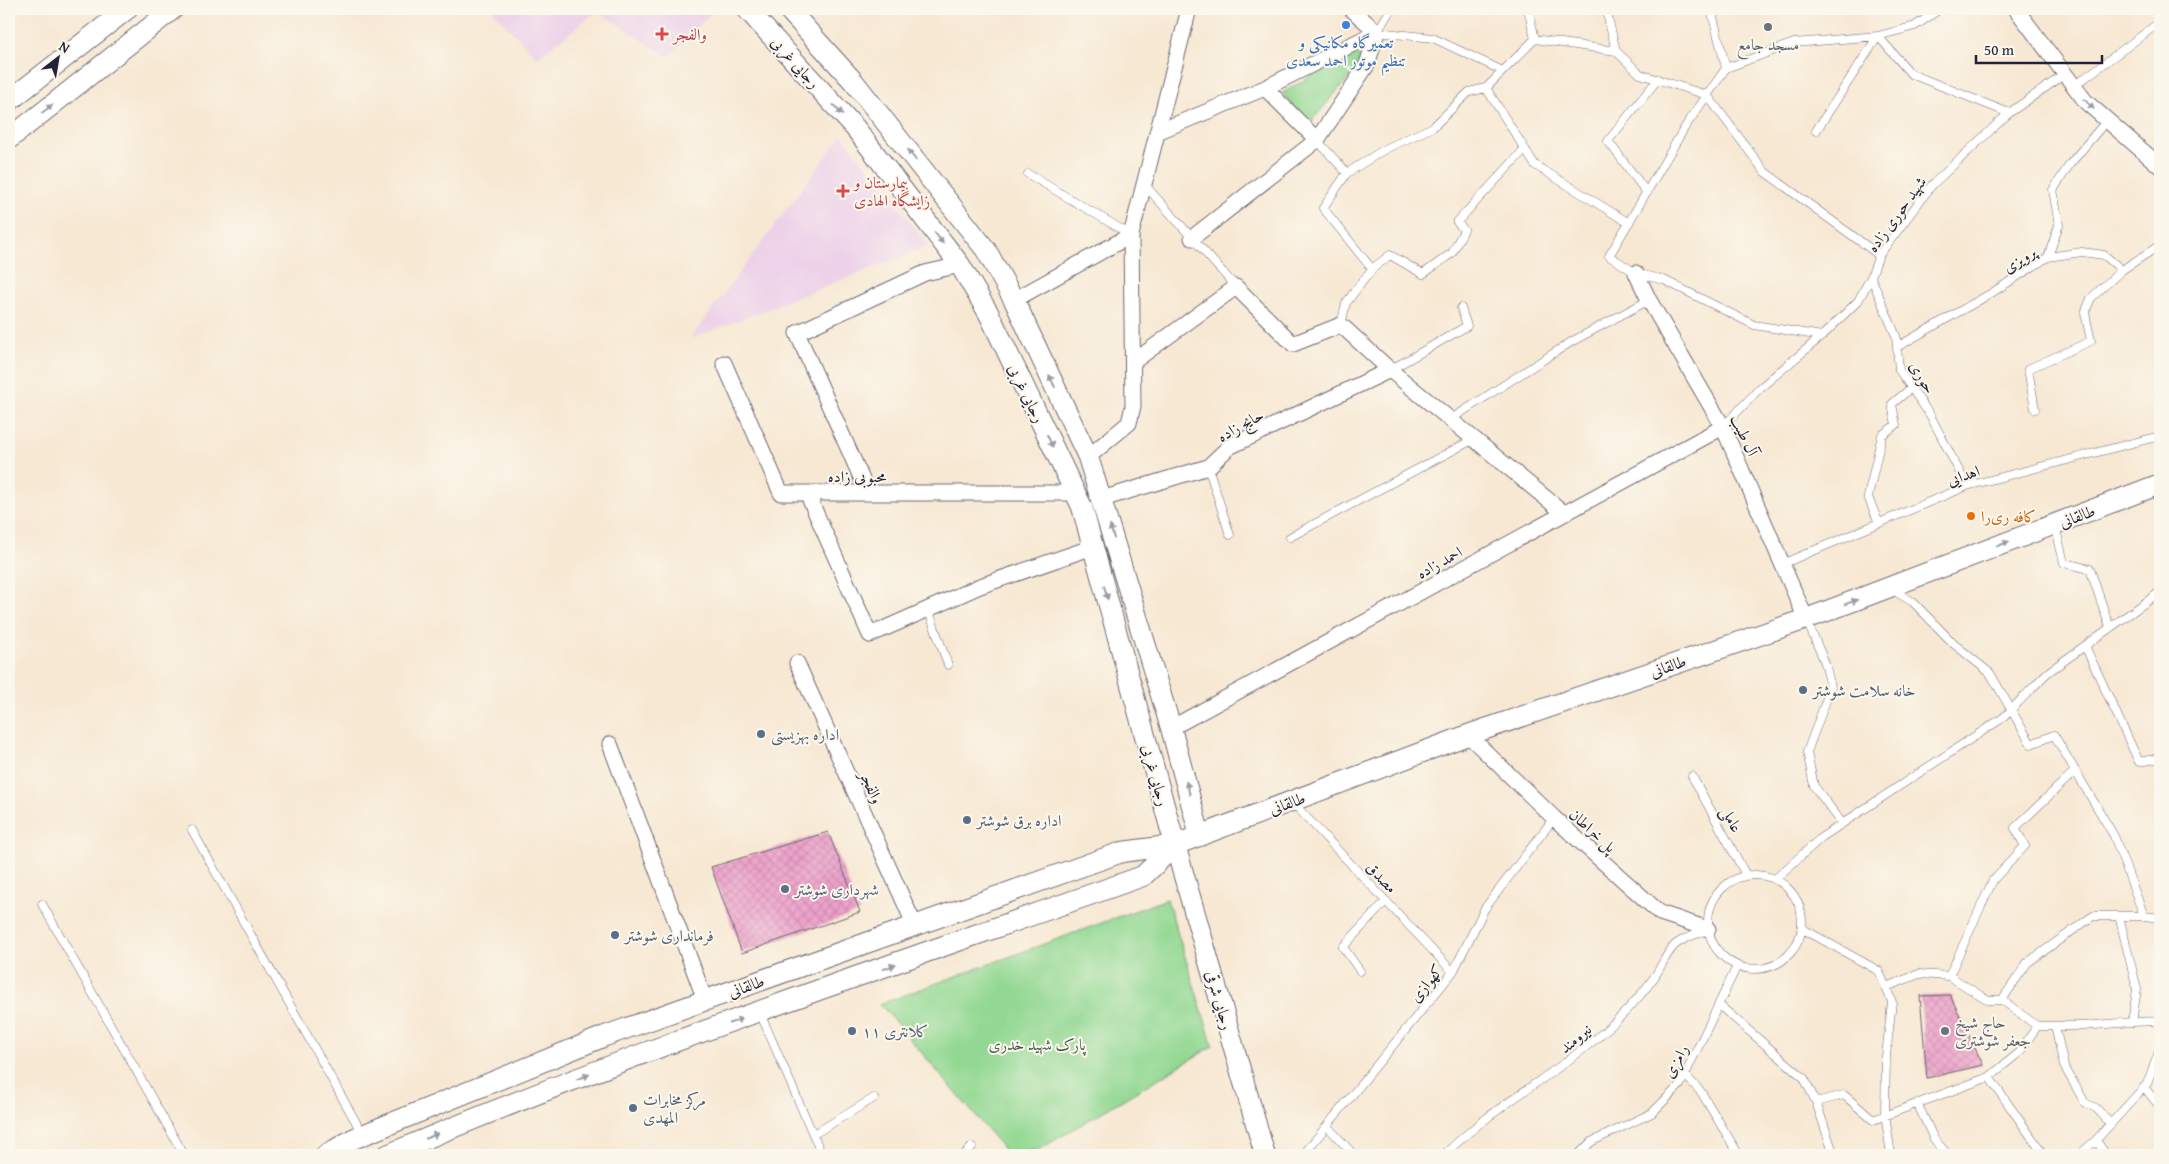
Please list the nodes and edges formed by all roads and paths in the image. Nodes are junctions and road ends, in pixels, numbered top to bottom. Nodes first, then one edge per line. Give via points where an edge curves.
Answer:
1 (127, 9) edge
2 (173, 9) edge
3 (747, 9) edge
4 (788, 9) edge
5 (1189, 9) edge
6 (1351, 9) edge
7 (1391, 9) edge
8 (1528, 9) edge
9 (1606, 9) edge
10 (1712, 9) edge
11 (1940, 9) edge
12 (2018, 9) edge
13 (2160, 22) edge
14 (1377, 32) junction
15 (1878, 36) junction
16 (1536, 39) junction
17 (1616, 51) junction
18 (1726, 68) junction
19 (1503, 71) junction
20 (1658, 79) junction
21 (2070, 80) junction
22 (1265, 88) junction
23 (1486, 88) junction
24 (1707, 94) junction
25 (9, 101) edge
26 (2009, 113) junction
27 (2107, 120) junction
28 (1816, 131) dead end
29 (1157, 132) junction
30 (9, 139) edge
31 (1317, 140) junction
32 (1525, 149) junction
33 (2160, 166) edge
34 (1347, 173) junction
35 (1028, 174) dead end
36 (1144, 184) junction
37 (1647, 193) junction
38 (1629, 222) junction
39 (1131, 235) junction
40 (1192, 238) junction
41 (2160, 245) edge
42 (986, 250) junction
43 (1879, 255) junction
44 (2048, 257) junction
45 (960, 264) junction
46 (1372, 269) junction
47 (2122, 270) junction
48 (1636, 274) junction
49 (1871, 277) junction
50 (1236, 287) junction
51 (1014, 300) junction
52 (1649, 300) junction
53 (1461, 308) dead end
54 (1341, 325) junction
55 (1822, 336) junction
56 (1897, 347) junction
57 (1133, 362) junction
58 (724, 363) dead end
59 (1390, 370) junction
60 (1911, 388) junction
61 (2035, 408) dead end
62 (1451, 419) junction
63 (1723, 427) junction
64 (2160, 436) edge
65 (1474, 439) junction
66 (1088, 457) junction
67 (1208, 468) junction
68 (2160, 484) edge
69 (1967, 486) junction
70 (807, 493) junction
71 (868, 493) junction
72 (1075, 493) junction
73 (1102, 499) junction
74 (1564, 514) junction
75 (1878, 523) junction
76 (2055, 524) junction
77 (1230, 535) dead end
78 (1290, 537) dead end
79 (1093, 547) junction
80 (1782, 564) junction
81 (1890, 588) junction
82 (2160, 592) edge
83 (928, 609) junction
84 (1806, 619) junction
85 (2110, 628) junction
86 (2085, 646) junction
87 (797, 663) dead end
88 (948, 665) dead end
89 (2011, 710) junction
90 (1172, 728) junction
91 (1468, 735) junction
92 (610, 744) dead end
93 (2160, 758) edge
94 (2075, 771) junction
95 (1692, 776) dead end
96 (1291, 802) junction
97 (1554, 818) junction
98 (1842, 823) junction
99 (192, 830) dead end
100 (1200, 836) junction
101 (1175, 845) junction
102 (1746, 875) junction
103 (1775, 878) junction
104 (1386, 901) junction
105 (42, 904) dead end
106 (2119, 916) junction
107 (2144, 916) junction
108 (2160, 918) edge
109 (915, 926) junction
110 (1708, 929) junction
111 (1803, 929) junction
112 (1736, 966) junction
113 (1360, 971) dead end
114 (1453, 972) junction
115 (1949, 976) junction
116 (1886, 987) junction
117 (705, 1000) junction
118 (2002, 1000) junction
119 (1719, 1005) junction
120 (760, 1012) junction
121 (2132, 1022) junction
122 (2160, 1022) edge
123 (2038, 1026) junction
124 (2055, 1026) junction
125 (2160, 1049) edge
126 (1685, 1075) junction
127 (1989, 1077) junction
128 (2144, 1087) junction
129 (874, 1098) dead end
130 (1816, 1102) junction
131 (1917, 1103) junction
132 (2160, 1107) edge
133 (1885, 1114) junction
134 (2111, 1124) junction
135 (1327, 1126) junction
136 (814, 1134) junction
137 (362, 1135) junction
138 (2096, 1140) junction
139 (972, 1147) dead end
140 (184, 1155) edge
141 (326, 1155) edge
142 (387, 1155) edge
143 (822, 1155) edge
144 (964, 1155) edge
145 (1265, 1155) edge
146 (1303, 1155) edge
147 (1354, 1155) edge
148 (1444, 1155) edge
149 (1578, 1155) edge
150 (1739, 1155) edge
151 (1834, 1155) edge
152 (1891, 1155) edge
153 (1948, 1155) edge
154 (2044, 1155) edge
155 (2079, 1155) edge
156 (2106, 1155) edge

1 - 25 main road
30 -> 2 main road
3 -> 45 main road, رجایی غربی via 856,129
42 -> 4 main road, رجایی غربی via 854,82
5 - 29 street
6 - 14 street
7 - 14 lane
8 - 16 lane
9 - 17 lane
10 - 18 lane
11 - 15 lane via 1914,26
12 - 21 street
13 - 21 lane, شهید حوری زاده
14 - 19 lane via 1433,38
14 - 22 street
14 - 31 street via 1367,65
15 - 18 lane via 1794,43
15 - 26 lane via 1911,74
15 - 28 lane
16 - 17 lane
16 - 19 lane
17 - 20 lane via 1640,74
18 - 24 lane
19 - 23 lane
20 - 24 lane
20 - 37 lane via 1608,141
21 - 26 lane, شهید حوری زاده
21 -> 27 street via 2086,102
22 - 29 street
22 - 31 street
23 - 32 lane
23 - 34 lane via 1469,92 1433,127 1385,149
24 - 37 lane
24 - 43 lane via 1765,172
26 - 43 lane, شهید حوری زاده via 1932,185
27 - 33 street
27 - 44 lane via 2053,190 2058,225
29 - 36 street
31 - 34 lane
31 - 40 street
32 - 38 lane via 1536,165
32 - 46 lane via 1457,222 1464,230 1452,253 1423,274 1390,255
34 - 46 lane via 1322,208
35 - 39 lane
36 - 39 street
36 - 40 lane
37 - 38 lane
38 - 48 lane via 1609,256
39 - 51 street
39 - 57 street
40 - 50 lane
41 - 47 lane
42 - 45 main road
42 - 51 main road, رجایی غربی
43 - 49 lane, شهید حوری زاده
44 - 47 lane, پرویزی via 2082,252 2104,255
44 - 56 lane, پرویزی
45 - 71 street via 925,273 797,333
45 -> 72 main road, رجایی غربی via 989,314
46 - 54 lane via 1346,303
47 - 61 lane via 2092,298 2085,313 2091,341 2028,370
48 - 52 street, آل طیب
48 - 55 lane via 1664,280 1754,325
49 - 55 lane, شهید حوری زاده via 1858,301
49 - 56 lane, حوری via 1896,336
50 - 54 street via 1293,344
50 - 57 street
66 -> 51 main road, رجایی غربی
52 - 62 lane via 1571,342
52 - 63 street, آل طیب
53 - 59 lane via 1467,326
54 - 59 street
55 - 63 lane, شهید حوری زاده via 1760,388
56 - 60 lane, حوری via 1899,370
57 - 66 street via 1134,406 1130,423
58 - 70 street, محبوبی زاده via 781,493
59 - 62 street
59 - 67 street, حایج زاده via 1229,448
60 - 69 lane, حوری via 1930,415
60 - 75 lane via 1892,404 1896,425 1882,436 1868,497
62 - 65 street
63 - 74 street, احمد زاده
63 - 80 street, آل طیب
64 - 69 lane, اهدایی
65 - 74 street
65 - 78 lane
66 - 73 main road, رجایی غربی
67 - 73 street, حایج زاده
67 - 77 lane
68 - 76 main road, طالقانی
69 - 75 lane, اهدایی
70 - 71 street, محبوبی زاده
70 - 83 street via 870,635
71 - 72 street, محبوبی زاده
72 - 79 main road, رجایی غربی
90 -> 73 main road, رجایی غربی
74 - 90 street, احمد زاده
75 - 80 lane, اهدایی
81 -> 76 main road, طالقانی
76 - 85 lane via 2064,562 2090,569
79 - 83 street via 980,586
79 -> 101 main road, رجایی غربی
80 - 84 street, آل طیب
84 -> 81 main road, طالقانی
81 - 89 lane via 1913,602 1954,644 1990,673
82 - 85 lane
83 - 88 lane
84 - 91 main road, طالقانی
84 - 98 lane via 1825,663 1831,688 1808,752 1814,786
85 - 86 lane
86 - 89 lane via 2047,673
86 - 93 lane via 2139,762
87 - 109 street, والفجر
89 - 94 lane via 2031,744 2054,735
89 - 98 lane via 1953,752
100 -> 90 main road, رجایی غربی
91 - 96 main road, طالقانی
91 - 97 street, پل خراطان
92 - 117 street
94 - 107 lane via 2114,836
94 - 115 lane via 2015,828 2025,846 1993,880
95 - 102 lane, عاملی
96 - 100 main road, طالقانی
96 - 104 lane, مصدق
97 - 110 street, پل خراطان via 1660,913
97 - 114 lane, کهوازی via 1485,908
98 - 103 lane
99 - 137 lane
100 - 101 main road, طالقانی
101 - 109 main road, طالقانی via 1122,852
120 -> 101 main road, طالقانی via 1142,876
101 - 145 main road, رجایی شرقی
102 - 103 lane via 1761,874
102 - 110 lane via 1721,888 1712,900
103 - 111 lane via 1797,899
104 - 113 lane via 1343,947
104 - 114 lane, مصدق
105 - 140 lane
106 - 107 lane
106 - 118 lane via 2092,916 2027,963
106 - 121 lane via 2137,989
107 - 108 lane
109 - 117 main road, طالقانی
110 - 112 lane via 1713,944
110 - 148 lane, نیرومند via 1675,944 1653,979 1628,1009 1589,1046 1495,1110
111 - 112 lane via 1794,949 1779,963 1751,969
111 - 116 lane via 1879,970
112 - 119 lane, رامزی
114 - 135 lane, کهوازی
115 - 116 lane via 1919,974
115 - 118 lane via 1988,1000
116 - 133 lane via 1892,1002 1886,1056
117 - 137 main road, طالقانی via 605,1036
118 - 123 lane
119 - 126 lane, رامزی
119 - 130 lane via 1804,1078
120 - 136 lane
142 -> 120 main road, طالقانی via 621,1062
121 - 122 lane
121 - 124 lane
123 - 124 lane
123 - 127 lane via 2020,1052
124 - 134 lane via 2064,1066 2085,1103 2096,1108
125 - 128 lane
126 - 149 lane, رامزی via 1680,1085 1652,1113 1591,1142
126 - 150 lane via 1701,1092
127 - 131 lane
127 - 154 lane
128 - 132 lane
128 - 134 lane
129 - 136 lane
130 - 133 lane via 1844,1094 1873,1120
130 - 151 lane
131 - 133 lane
131 - 153 lane via 1934,1139
133 - 152 lane
134 - 138 lane
135 - 146 lane, کهوازی
135 - 147 lane
136 - 143 lane
137 - 141 main road, طالقانی
138 - 155 lane
138 - 156 lane
139 - 144 lane

